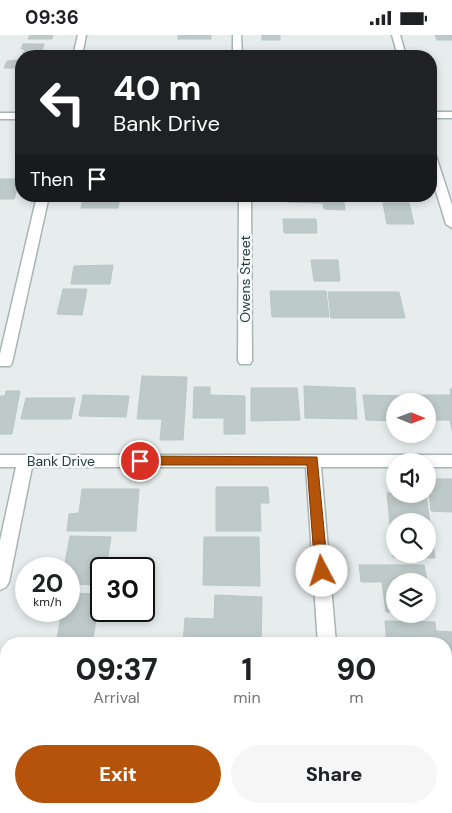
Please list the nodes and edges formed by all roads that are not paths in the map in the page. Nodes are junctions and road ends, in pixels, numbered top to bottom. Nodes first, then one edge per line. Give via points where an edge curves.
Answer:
1 (82, 35) edge
2 (237, 35) edge
3 (396, 35) edge
4 (78, 50) edge
5 (238, 50) edge
6 (400, 50) edge
7 (437, 115) edge
8 (452, 115) edge
9 (0, 116) edge
10 (15, 116) edge
11 (437, 175) edge
12 (42, 202) edge
13 (245, 202) edge
14 (452, 224) edge
15 (245, 361) dead end
16 (5, 363) dead end
17 (0, 461) edge
18 (25, 461) junction
19 (313, 461) junction
20 (452, 461) edge
21 (0, 583) edge
22 (326, 637) edge

1 - 4 street
2 - 5 street
3 - 6 street
7 - 8 street
9 - 10 street
11 - 14 street
12 - 16 street
13 - 15 street, Owens Street
17 - 18 street, Bank Drive
18 - 19 street, Bank Drive
18 - 21 street
19 - 20 street, Bank Drive
19 - 22 street

